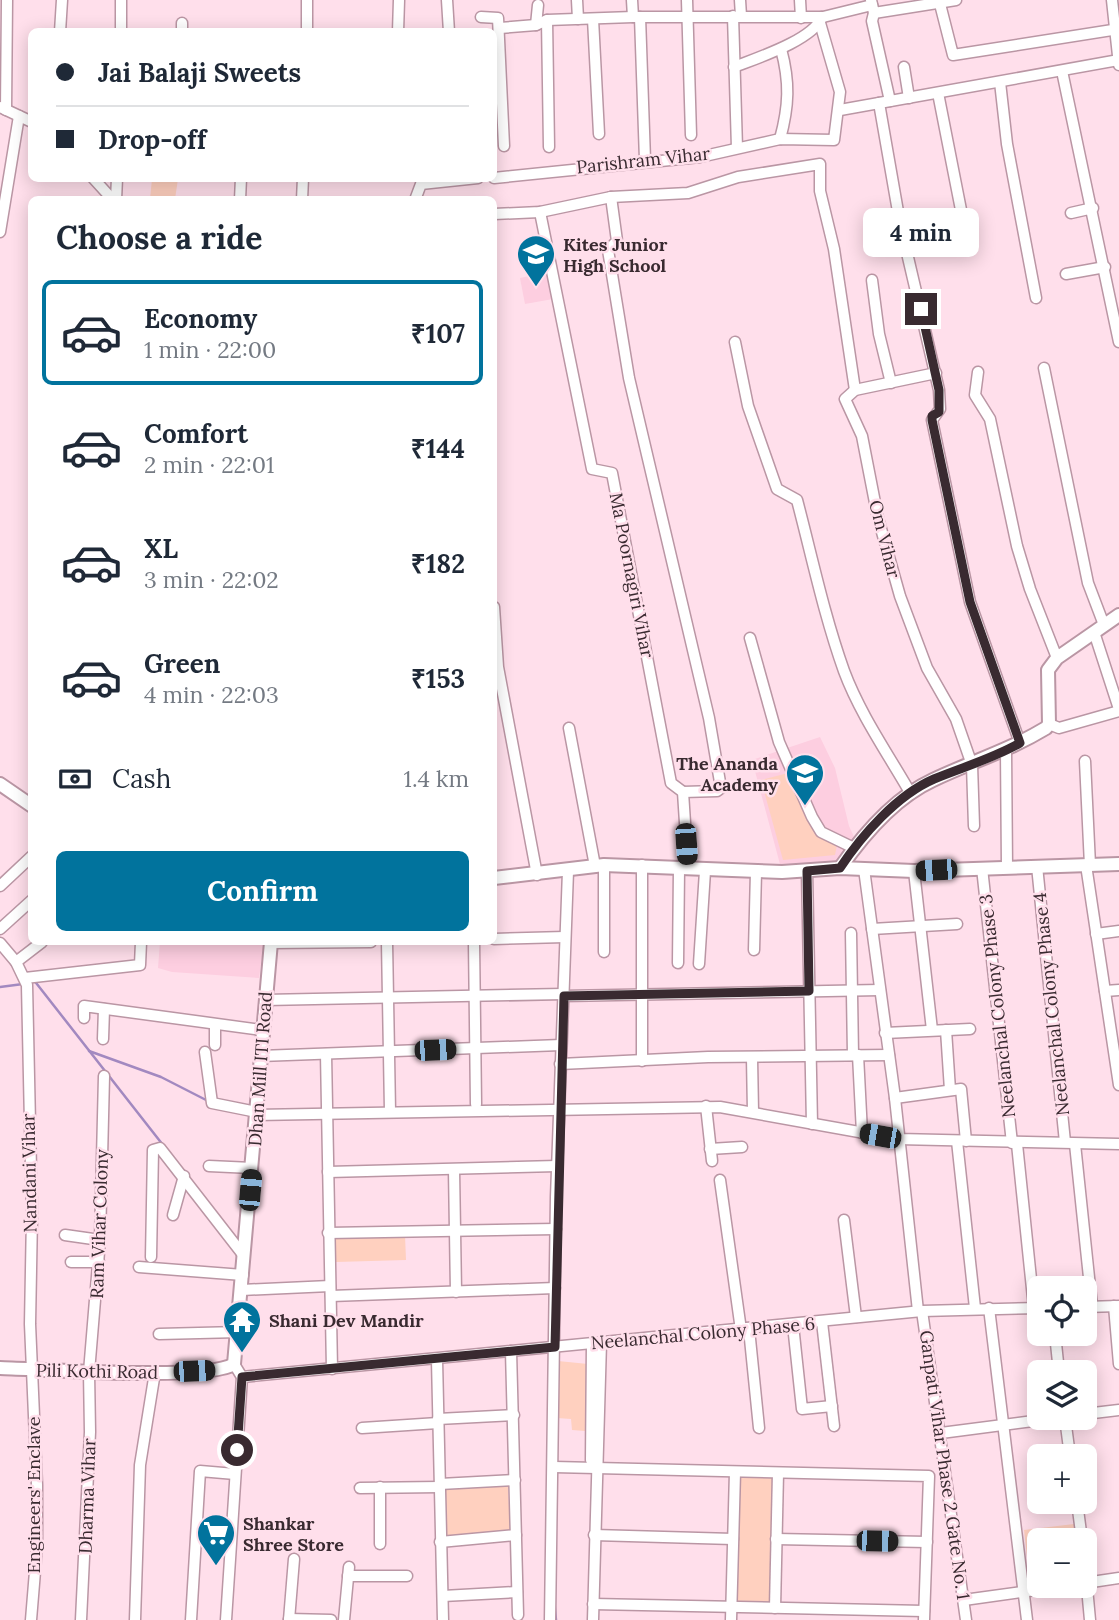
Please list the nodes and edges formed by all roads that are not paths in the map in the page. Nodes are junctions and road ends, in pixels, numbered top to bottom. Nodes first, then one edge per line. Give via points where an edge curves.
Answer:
1 (7, 0) edge
2 (62, 0) edge
3 (121, 0) edge
4 (307, 0) edge
5 (399, 0) edge
6 (447, 0) edge
7 (577, 0) edge
8 (632, 0) edge
9 (687, 0) edge
10 (740, 0) edge
11 (800, 0) edge
12 (956, 0) edge
13 (1112, 0) edge
14 (940, 4) junction
15 (538, 5) dead end
16 (872, 6) edge
17 (687, 16) junction
18 (737, 16) junction
19 (637, 17) junction
20 (481, 18) dead end
21 (801, 18) junction
22 (578, 19) junction
23 (593, 19) junction
24 (547, 20) junction
25 (821, 20) junction
26 (536, 25) junction
27 (60, 28) edge
28 (121, 28) edge
29 (307, 28) edge
30 (398, 28) edge
31 (449, 28) edge
32 (500, 28) junction
33 (1117, 30) edge
34 (780, 49) junction
35 (1119, 62) edge
36 (734, 67) junction
37 (904, 67) dead end
38 (1062, 71) junction
39 (1000, 82) junction
40 (938, 93) junction
41 (909, 98) junction
42 (884, 102) junction
43 (3, 109) edge
44 (840, 110) junction
45 (19, 116) junction
46 (28, 120) edge
47 (599, 134) dead end
48 (691, 135) dead end
49 (780, 139) junction
50 (504, 146) dead end
51 (549, 147) dead end
52 (737, 148) junction
53 (645, 160) junction
54 (497, 178) edge
55 (440, 182) edge
56 (416, 196) edge
57 (611, 197) junction
58 (1093, 208) junction
59 (540, 212) junction
60 (1071, 213) dead end
61 (497, 214) edge
62 (962, 215) dead end
63 (0, 232) edge
64 (1105, 267) junction
65 (1066, 274) dead end
66 (872, 280) dead end
67 (1036, 298) dead end
68 (735, 342) dead end
69 (1119, 342) edge
70 (1044, 368) dead end
71 (978, 372) dead end
72 (936, 373) junction
73 (891, 383) junction
74 (855, 390) junction
75 (1119, 615) edge
76 (1099, 628) junction
77 (750, 638) dead end
78 (497, 652) edge
79 (1057, 658) junction
80 (1119, 710) edge
81 (1049, 724) junction
82 (569, 727) dead end
83 (1020, 743) junction
84 (1006, 751) junction
85 (1085, 761) dead end
86 (972, 765) junction
87 (0, 784) edge
88 (683, 792) junction
89 (911, 794) junction
90 (28, 803) edge
91 (974, 826) dead end
92 (853, 848) junction
93 (28, 860) edge
94 (642, 864) junction
95 (1119, 864) edge
96 (1088, 865) junction
97 (600, 866) junction
98 (1037, 866) junction
99 (1007, 867) junction
100 (840, 868) junction
101 (982, 868) junction
102 (683, 869) junction
103 (864, 869) junction
104 (568, 871) junction
105 (705, 871) junction
106 (807, 871) junction
107 (914, 871) junction
108 (756, 872) junction
109 (537, 875) junction
110 (497, 878) edge
111 (0, 886) edge
112 (28, 904) edge
113 (957, 924) dead end
114 (920, 926) junction
115 (0, 929) edge
116 (872, 929) junction
117 (1119, 931) edge
118 (851, 933) dead end
119 (1096, 934) junction
120 (565, 937) junction
121 (497, 939) edge
122 (0, 943) edge
123 (38, 945) edge
124 (141, 945) edge
125 (270, 945) edge
126 (387, 945) edge
127 (474, 945) edge
128 (754, 950) dead end
129 (604, 952) dead end
130 (17, 961) junction
131 (678, 963) dead end
132 (699, 964) dead end
133 (29, 977) junction
134 (852, 990) junction
135 (880, 990) junction
136 (1119, 990) edge
137 (809, 991) junction
138 (1105, 991) junction
139 (475, 994) junction
140 (564, 995) junction
141 (641, 995) junction
142 (388, 996) junction
143 (265, 1000) junction
144 (104, 1009) junction
145 (84, 1018) dead end
146 (215, 1025) junction
147 (970, 1029) dead end
148 (262, 1030) junction
149 (932, 1030) junction
150 (946, 1030) junction
151 (885, 1033) junction
152 (103, 1039) dead end
153 (1116, 1044) edge
154 (215, 1045) dead end
155 (561, 1045) junction
156 (475, 1049) junction
157 (389, 1051) junction
158 (205, 1052) dead end
159 (326, 1054) junction
160 (856, 1055) junction
161 (888, 1055) junction
162 (260, 1056) junction
163 (811, 1056) junction
164 (752, 1058) junction
165 (642, 1061) junction
166 (560, 1064) junction
167 (104, 1076) dead end
168 (1119, 1084) edge
169 (950, 1090) junction
170 (895, 1098) junction
171 (476, 1104) dead end
172 (706, 1106) junction
173 (559, 1108) junction
174 (390, 1111) junction
175 (753, 1112) junction
176 (328, 1113) junction
177 (256, 1114) junction
178 (812, 1125) junction
179 (862, 1133) junction
180 (898, 1139) junction
181 (961, 1141) junction
182 (1014, 1143) junction
183 (1070, 1143) junction
184 (1119, 1144) edge
185 (742, 1147) dead end
186 (710, 1149) junction
187 (712, 1161) dead end
188 (209, 1166) dead end
189 (557, 1166) junction
190 (252, 1168) junction
191 (454, 1170) junction
192 (328, 1172) junction
193 (184, 1176) junction
194 (720, 1180) dead end
195 (173, 1215) dead end
196 (844, 1220) dead end
197 (556, 1229) junction
198 (455, 1230) junction
199 (328, 1233) junction
200 (65, 1235) dead end
201 (100, 1240) junction
202 (244, 1256) junction
203 (151, 1257) dead end
204 (71, 1262) dead end
205 (99, 1262) junction
206 (139, 1267) dead end
207 (243, 1276) junction
208 (1033, 1276) edge
209 (1085, 1276) edge
210 (555, 1288) junction
211 (242, 1290) junction
212 (330, 1291) junction
213 (456, 1292) junction
214 (1097, 1306) edge
215 (1116, 1306) edge
216 (975, 1308) junction
217 (989, 1308) junction
218 (1027, 1308) edge
219 (920, 1311) junction
220 (856, 1317) junction
221 (822, 1322) junction
222 (793, 1325) junction
223 (745, 1329) junction
224 (239, 1332) junction
225 (159, 1335) dead end
226 (597, 1343) junction
227 (555, 1347) junction
228 (511, 1352) junction
229 (437, 1360) junction
230 (234, 1364) junction
231 (1119, 1364) edge
232 (0, 1368) edge
233 (32, 1369) junction
234 (332, 1369) junction
235 (89, 1372) junction
236 (155, 1372) junction
237 (242, 1377) junction
238 (832, 1406) junction
239 (1119, 1410) edge
240 (1097, 1413) edge
241 (514, 1415) junction
242 (438, 1421) junction
243 (1027, 1422) edge
244 (1002, 1425) junction
245 (834, 1426) dead end
246 (362, 1428) dead end
247 (759, 1428) dead end
248 (941, 1433) junction
249 (554, 1467) junction
250 (595, 1467) junction
251 (735, 1472) junction
252 (778, 1473) junction
253 (235, 1474) junction
254 (929, 1476) junction
255 (940, 1476) dead end
256 (515, 1480) junction
257 (440, 1486) junction
258 (360, 1488) dead end
259 (380, 1488) junction
260 (516, 1535) junction
261 (594, 1535) junction
262 (733, 1539) junction
263 (776, 1539) junction
264 (440, 1542) junction
265 (927, 1542) junction
266 (380, 1544) dead end
267 (294, 1559) dead end
268 (407, 1576) dead end
269 (1119, 1578) edge
270 (1097, 1581) edge
271 (1023, 1590) junction
272 (1027, 1590) edge
273 (517, 1592) junction
274 (443, 1596) junction
275 (1088, 1598) edge
276 (964, 1600) junction
277 (593, 1604) junction
278 (732, 1607) junction
279 (775, 1608) junction
280 (518, 1615) dead end
281 (924, 1616) edge
282 (289, 1619) edge
283 (31, 1620) edge
284 (81, 1620) edge
285 (135, 1620) edge
286 (191, 1620) edge
287 (226, 1620) edge
288 (331, 1620) edge
289 (344, 1620) edge
290 (443, 1620) edge
291 (550, 1620) edge
292 (593, 1620) edge
293 (731, 1620) edge
294 (966, 1620) edge
295 (1027, 1620) edge
296 (1090, 1620) edge

1 - 43 street
2 - 27 street
3 - 28 street
4 - 29 street
5 - 30 street
6 - 31 street
7 - 22 street
8 - 19 street
9 - 17 street
10 - 18 street
11 - 21 street
12 - 14 street
13 - 33 street
14 - 16 street
14 - 33 street via 953,55
15 - 26 street
16 - 25 street
16 - 42 street
17 - 18 street
17 - 19 street
17 - 48 street
18 - 21 street
18 - 36 street
19 - 23 street
19 - 53 street
20 - 32 street via 498,19
21 - 25 street
22 - 23 street
22 - 24 street
23 - 47 street
24 - 26 street
24 - 51 street
25 - 34 street
25 - 44 street via 838,83
26 - 32 street
32 - 50 street
33 - 35 street
34 - 36 street
34 - 49 street via 789,86
35 - 38 street
36 - 52 street
37 - 41 street
38 - 39 street
38 - 58 street
39 - 40 street
39 - 67 street
40 - 41 street
40 - 62 street
41 - 42 street
42 - 44 street
42 - 72 street via 900,223
43 - 45 street
44 - 49 street, Parishram Vihar via 834,140
45 - 46 street
45 - 63 street
49 - 52 street, Parishram Vihar
52 - 53 street, Parishram Vihar via 700,157
53 - 54 street, Parishram Vihar
55 - 56 street via 421,184
57 - 59 street
57 - 74 street via 688,193 738,177 820,164 820,191 834,249
57 - 88 street via 617,241 608,250 629,378 721,788 717,792
58 - 60 street
58 - 64 street
59 - 61 street
59 - 88 street, Ma Poornagiri Vihar via 592,469 612,472 671,783
64 - 65 street
64 - 69 street
66 - 73 street
68 - 89 street via 748,406 777,489 797,499 845,672
70 - 76 street
71 - 79 street via 975,395 990,419 1017,546
72 - 73 street
72 - 83 street via 940,409 932,420 949,512 973,611
73 - 74 street
74 - 86 street, Om Vihar via 847,395 846,404 862,436 890,562 917,644 949,703
75 - 76 street
76 - 79 street
76 - 80 street
77 - 92 street via 779,742 812,817 821,832
78 - 109 street
79 - 81 street via 1048,670
80 - 81 street via 1059,728
81 - 83 street
82 - 97 street
83 - 84 street
84 - 86 street
84 - 99 street
85 - 96 street
86 - 89 street via 931,780
86 - 91 street
87 - 90 street
88 - 102 street, Ma Poornagiri Vihar
89 - 92 street
92 - 100 street
93 - 111 street
94 - 97 street
94 - 102 street
94 - 141 street
95 - 96 street
96 - 98 street
96 - 119 street
97 - 104 street
97 - 129 street
98 - 99 street
98 - 183 street, Neelanchal Colony Phase 4
99 - 101 street
100 - 103 street
100 - 106 street
101 - 107 street
101 - 182 street, Neelanchal Colony Phase 3
102 - 105 street
102 - 131 street, Ma Poornagiri Vihar
103 - 107 street
103 - 116 street, Ganpati Vihar Phase 2 Gate No. 1
104 - 109 street
104 - 120 street
105 - 108 street
105 - 132 street
106 - 108 street
106 - 137 street
107 - 114 street
108 - 128 street
109 - 110 street
112 - 115 street
113 - 114 street
114 - 116 street
114 - 149 street
116 - 135 street, Ganpati Vihar Phase 2 Gate No. 1
117 - 119 street
118 - 134 street
119 - 138 street
120 - 121 street
120 - 140 street
122 - 130 street
123 - 130 street
124 - 133 street via 140,965
125 - 143 street, Dhan Mill ITI Road
126 - 142 street
127 - 139 street
130 - 133 street
133 - 233 street, Nandani Vihar
134 - 135 street
134 - 137 street
134 - 160 street
135 - 151 street, Ganpati Vihar Phase 2 Gate No. 1
136 - 138 street
137 - 141 street
137 - 163 street
138 - 153 street
139 - 140 street
139 - 142 street
139 - 156 street
140 - 141 street
140 - 155 street
141 - 165 street
142 - 143 street
142 - 157 street
143 - 148 street, Dhan Mill ITI Road
144 - 145 street via 84,1006
144 - 146 street
144 - 152 street
146 - 148 street
146 - 154 street
147 - 150 street
148 - 162 street, Dhan Mill ITI Road
149 - 150 street
149 - 151 street
150 - 169 street
151 - 161 street, Ganpati Vihar Phase 2 Gate No. 1
153 - 168 street
155 - 156 street
155 - 166 street
156 - 157 street
156 - 171 street
157 - 159 street
157 - 174 street
158 - 177 street via 212,1103
159 - 162 street
159 - 176 street
160 - 161 street
160 - 163 street
160 - 179 street
161 - 170 street, Ganpati Vihar Phase 2 Gate No. 1
162 - 177 street, Dhan Mill ITI Road
163 - 164 street
163 - 178 street
164 - 165 street
164 - 175 street
165 - 166 street
166 - 173 street
167 - 201 street, Ram Vihar Colony
169 - 170 street
169 - 181 street via 961,1088
170 - 180 street, Ganpati Vihar Phase 2 Gate No. 1
172 - 173 street
172 - 175 street
172 - 186 street
173 - 174 street
173 - 189 street
174 - 176 street
175 - 178 street
176 - 177 street
176 - 192 street
177 - 190 street, Dhan Mill ITI Road
178 - 179 street
179 - 180 street
180 - 181 street
180 - 219 street, Ganpati Vihar Phase 2 Gate No. 1
181 - 182 street
181 - 216 street
182 - 183 street
182 - 208 street, Neelanchal Colony Phase 3
183 - 184 street
183 - 209 street, Neelanchal Colony Phase 4
185 - 186 street
186 - 187 street
188 - 190 street
189 - 191 street
189 - 197 street
190 - 202 street, Dhan Mill ITI Road
191 - 192 street
191 - 198 street
192 - 199 street
193 - 195 street
193 - 202 street
193 - 203 street via 160,1148 153,1150
194 - 223 street
196 - 220 street
197 - 198 street
197 - 210 street
198 - 199 street
198 - 213 street
199 - 212 street
200 - 201 street
201 - 205 street, Ram Vihar Colony
202 - 207 street, Dhan Mill ITI Road
204 - 205 street
205 - 235 street, Ram Vihar Colony
206 - 207 street
207 - 211 street, Dhan Mill ITI Road
210 - 213 street
210 - 227 street
211 - 212 street
211 - 224 street, Dhan Mill ITI Road
212 - 213 street
212 - 234 street
214 - 215 street
215 - 231 street
216 - 217 street, Neelanchal Colony Phase 6
216 - 219 street, Neelanchal Colony Phase 6
217 - 218 street, Neelanchal Colony Phase 6
217 - 244 street
219 - 220 street, Neelanchal Colony Phase 6
219 - 248 street, Ganpati Vihar Phase 2 Gate No. 1
220 - 221 street, Neelanchal Colony Phase 6
221 - 222 street, Neelanchal Colony Phase 6
221 - 238 street
222 - 223 street, Neelanchal Colony Phase 6
222 - 238 street via 802,1409
223 - 226 street, Neelanchal Colony Phase 6
223 - 247 street
224 - 225 street
224 - 230 street, Dhan Mill ITI Road
226 - 227 street, Neelanchal Colony Phase 6
226 - 250 street via 591,1460
227 - 228 street, Neelanchal Colony Phase 6
227 - 249 street
228 - 229 street, Neelanchal Colony Phase 6
228 - 241 street
229 - 234 street, Neelanchal Colony Phase 6
229 - 242 street
230 - 236 street, Pili Kothi Road via 220,1370
230 - 237 street
232 - 233 street, Pili Kothi Road
233 - 235 street, Pili Kothi Road
233 - 283 street, Engineers' Enclave via 37,1547
234 - 237 street, Neelanchal Colony Phase 6
235 - 236 street, Pili Kothi Road
235 - 284 street, Dharma Vihar
236 - 285 street via 140,1465
237 - 253 street
238 - 245 street
239 - 240 street
241 - 242 street
241 - 256 street
242 - 246 street
242 - 257 street
243 - 244 street
244 - 248 street
244 - 271 street
248 - 276 street, Ganpati Vihar Phase 2 Gate No. 1
249 - 250 street
249 - 291 street
250 - 251 street
250 - 261 street
251 - 252 street
251 - 262 street
252 - 254 street
252 - 263 street
253 - 286 street via 200,1471
253 - 287 street
254 - 255 street
254 - 265 street
256 - 257 street
256 - 260 street
257 - 259 street
257 - 264 street
258 - 259 street
259 - 266 street
260 - 264 street
260 - 273 street
261 - 262 street
261 - 277 street
262 - 278 street
263 - 265 street
263 - 279 street
264 - 274 street
265 - 281 street
267 - 282 street
268 - 289 street via 348,1572
269 - 270 street
271 - 272 street
271 - 276 street
271 - 295 street
273 - 274 street
273 - 280 street
274 - 290 street
275 - 296 street
276 - 294 street, Ganpati Vihar Phase 2 Gate No. 1
277 - 278 street
277 - 292 street
278 - 279 street
278 - 293 street
279 - 281 street
282 - 288 street

